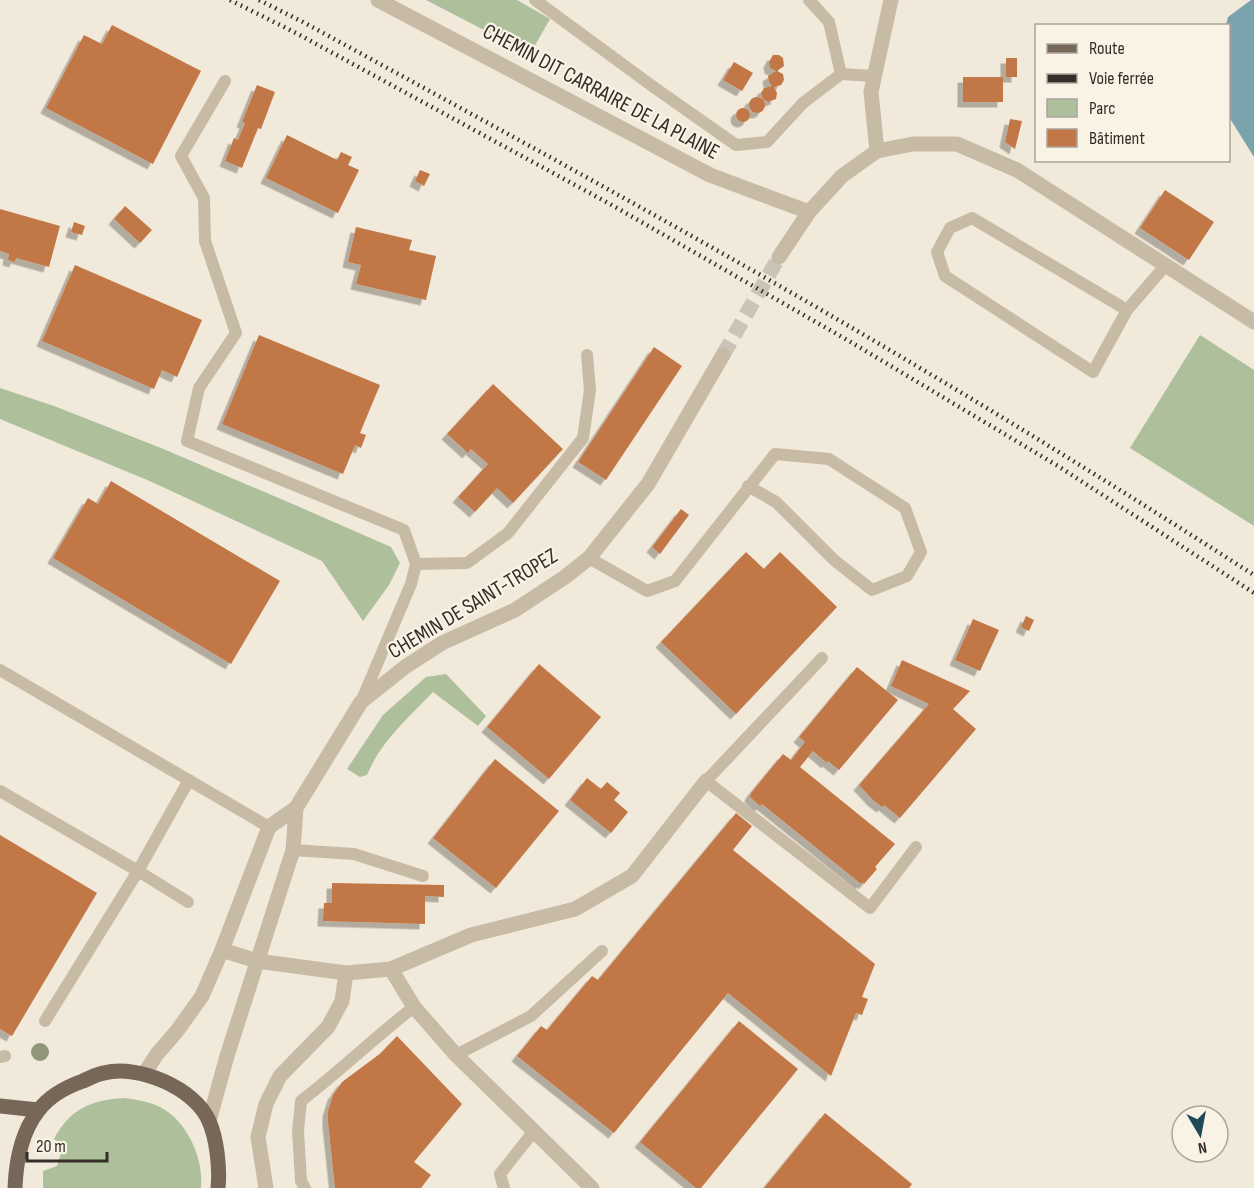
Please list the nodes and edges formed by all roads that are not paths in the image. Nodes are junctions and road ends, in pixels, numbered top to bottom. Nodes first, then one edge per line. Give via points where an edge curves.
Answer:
1 (378, 0) edge
2 (535, 0) edge
3 (809, 0) edge
4 (891, 0) edge
5 (841, 74) junction
6 (874, 76) junction
7 (225, 81) dead end
8 (877, 152) junction
9 (809, 212) junction
10 (779, 257) tunnel mouth
11 (1165, 266) junction
12 (1127, 310) junction
13 (1254, 322) edge
14 (587, 355) dead end
15 (723, 355) tunnel mouth
16 (748, 486) junction
17 (590, 558) junction
18 (416, 564) junction
19 (822, 658) dead end
20 (0, 670) edge
21 (361, 702) junction
22 (189, 780) junction
23 (706, 781) junction
24 (0, 791) edge
25 (296, 808) junction
26 (269, 827) junction
27 (916, 847) dead end
28 (293, 850) junction
29 (138, 871) junction
30 (423, 876) dead end
31 (188, 902) dead end
32 (222, 950) junction
33 (602, 951) dead end
34 (258, 961) junction
35 (391, 969) junction
36 (346, 973) junction
37 (414, 1007) junction
38 (45, 1021) dead end
39 (456, 1055) junction
40 (144, 1074) junction
41 (0, 1106) edge
42 (38, 1110) junction
43 (209, 1120) junction
44 (534, 1131) junction
45 (0, 1186) edge
46 (4, 1188) edge
47 (15, 1188) edge
48 (218, 1188) edge
49 (266, 1188) edge
50 (305, 1188) edge
51 (504, 1188) edge
52 (592, 1188) edge

1 - 9 street, CHEMIN DIT CARRAIRE DE LA PLAINE via 710,175
2 - 5 lane via 736,145 767,142 803,103
3 - 5 lane via 829,22
4 - 6 street
5 - 6 lane
6 - 8 street via 871,92
7 - 18 lane via 182,156 204,198 205,242 236,333 199,388 187,441 404,530
8 - 9 street via 842,176
8 - 11 street via 913,144 957,144 1017,170
9 - 10 street
11 - 12 lane
11 - 13 street
12 - 12 lane via 972,218 950,228 937,252 945,276 1093,372
14 - 18 lane via 590,390 583,438 515,525 467,563
15 - 17 street, CHEMIN DE SAINT-TROPEZ via 648,484
16 - 16 lane via 775,454 829,459 905,508 921,552 907,576 872,590 834,560 776,502
16 - 17 lane via 675,581 647,591
17 - 21 street, CHEMIN DE SAINT-TROPEZ via 515,610 442,644
18 - 21 lane
19 - 23 lane
20 - 22 lane
21 - 25 street, CHEMIN DE SAINT-TROPEZ
22 - 26 lane
22 - 29 lane
23 - 27 lane via 870,908
23 - 35 street via 632,876 575,909 471,935
24 - 29 lane
25 - 26 street, CHEMIN DE SAINT-TROPEZ
25 - 28 street
26 - 32 street
28 - 30 lane via 354,854
28 - 34 street
29 - 31 lane
29 - 38 lane
32 - 34 street
32 - 40 street via 202,996
33 - 39 lane via 531,1016
34 - 36 street
34 - 43 street
35 - 36 street
35 - 37 street
36 - 49 street via 342,1001 328,1027 280,1076 266,1104 258,1137
37 - 39 street
37 - 50 lane via 301,1101 298,1131 301,1181
39 - 44 street
40 - 42 main road via 105,1072 62,1088
40 - 43 main road via 170,1083 195,1100
41 - 42 main road
42 - 47 main road via 23,1138
43 - 48 main road via 220,1168
44 - 51 lane via 500,1174
44 - 52 street
45 - 46 main road

